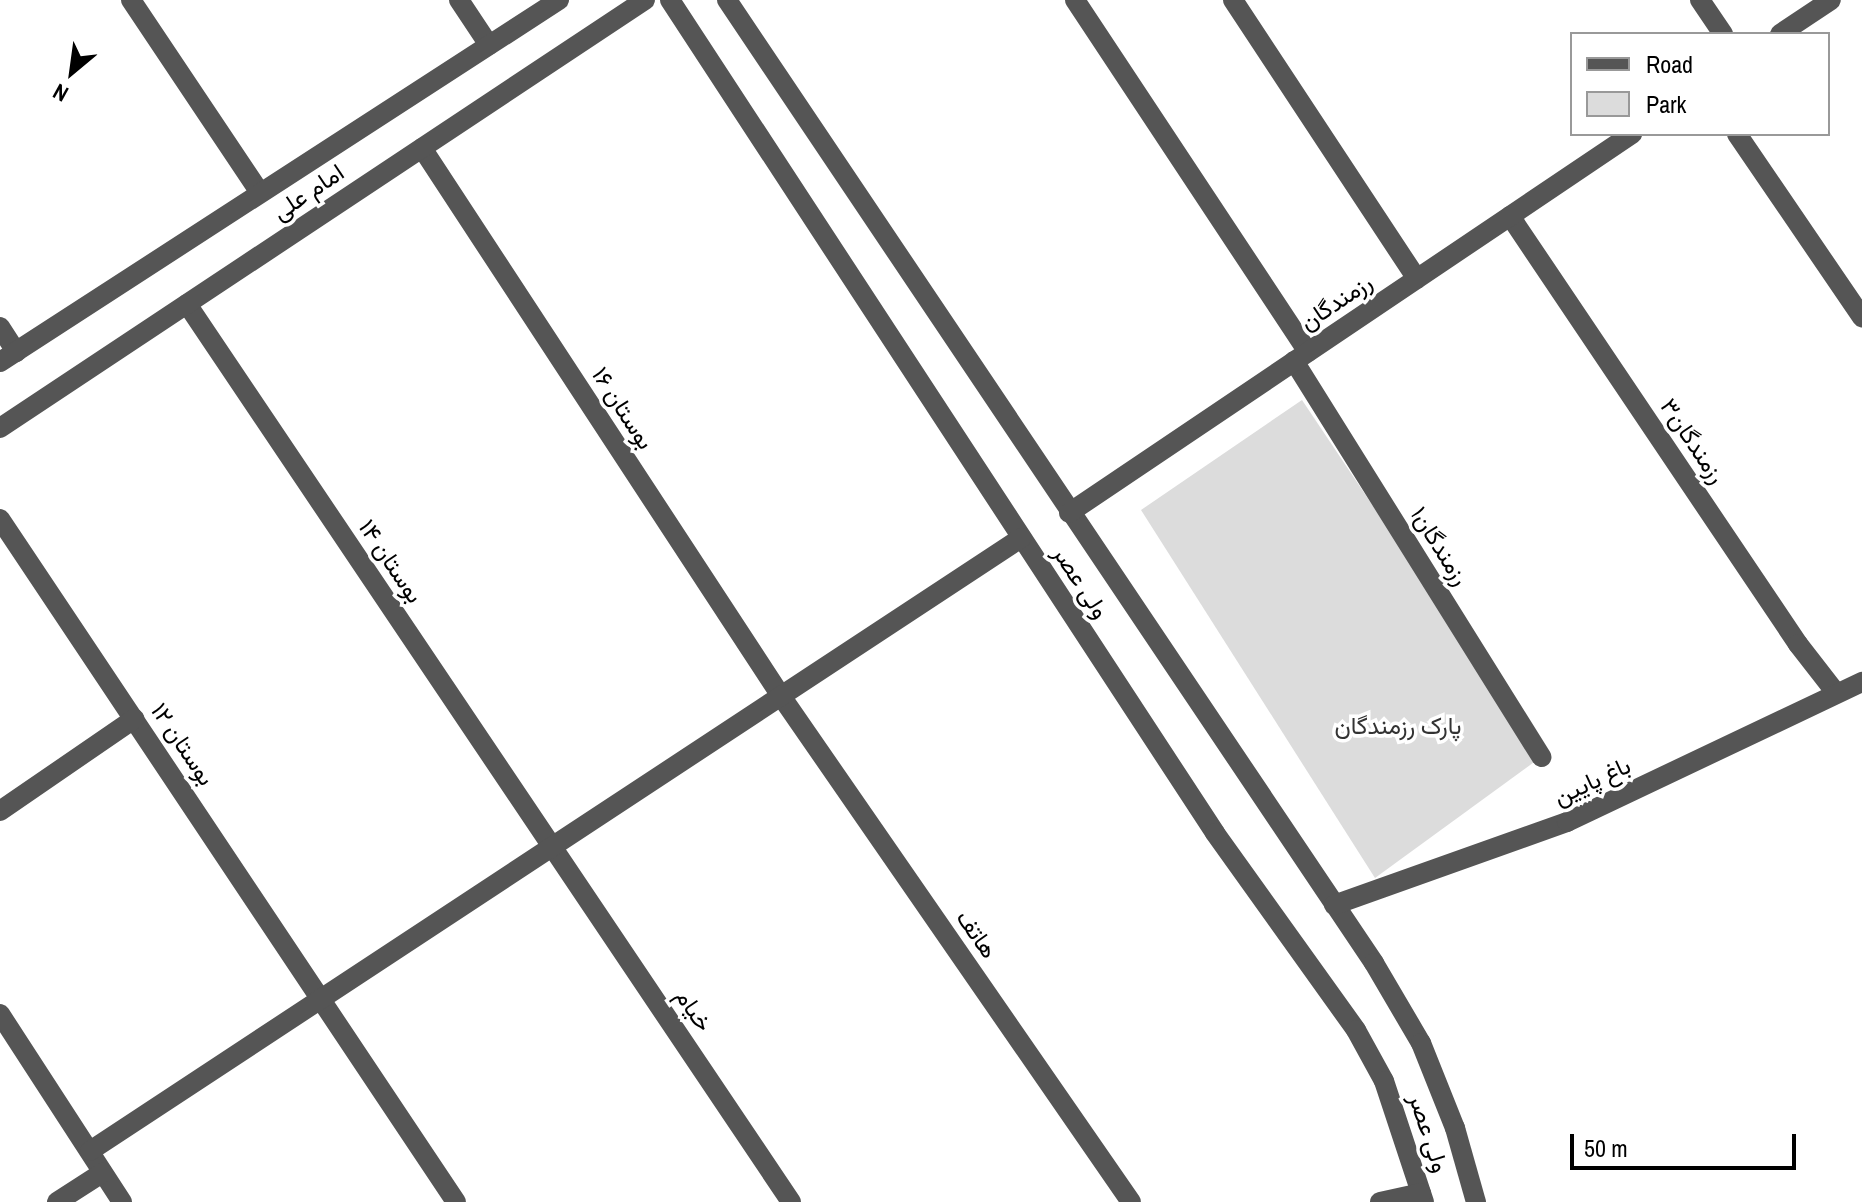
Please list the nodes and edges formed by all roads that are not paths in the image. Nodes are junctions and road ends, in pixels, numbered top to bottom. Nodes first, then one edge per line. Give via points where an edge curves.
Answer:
1 (131, 0) edge
2 (459, 0) edge
3 (559, 0) edge
4 (645, 0) edge
5 (670, 0) edge
6 (691, 0) edge
7 (727, 0) edge
8 (1075, 0) edge
9 (1233, 0) edge
10 (1700, 0) edge
11 (1831, 0) edge
12 (1722, 32) edge
13 (1783, 32) edge
14 (489, 45) junction
15 (1629, 136) edge
16 (1738, 136) edge
17 (422, 148) junction
18 (259, 191) junction
19 (1510, 216) junction
20 (1417, 279) junction
21 (187, 304) junction
22 (1862, 317) edge
23 (0, 327) edge
24 (1301, 356) junction
25 (8, 357) edge
26 (0, 428) edge
27 (1069, 513) junction
28 (0, 519) edge
29 (1021, 538) junction
30 (1862, 682) edge
31 (1836, 693) junction
32 (781, 696) junction
33 (134, 719) junction
34 (1541, 757) dead end
35 (0, 811) edge
36 (552, 847) junction
37 (1334, 905) junction
38 (322, 998) junction
39 (0, 1014) edge
40 (90, 1151) junction
41 (102, 1173) junction
42 (1423, 1197) edge
43 (57, 1202) edge
44 (122, 1202) edge
45 (456, 1202) edge
46 (791, 1202) edge
47 (1131, 1202) edge
48 (1380, 1202) edge
49 (1476, 1202) edge

1 - 18 street
2 - 14 street
3 - 14 street, امام علی
4 - 17 street, امام علی
5 - 6 street
5 - 29 street, ولی عصر
7 - 27 street, ولی عصر
8 - 24 street, رزمندگان۱
9 - 20 street
10 - 12 street
11 - 13 street
14 - 18 street, امام علی
15 - 19 street, رزمندگان
16 - 22 street
17 - 21 street, امام علی
17 - 32 street, بوستان ۱۶
18 - 25 street, امام علی
19 - 20 street, رزمندگان
19 - 31 street, رزمندگان۳
20 - 24 street, رزمندگان
21 - 26 street, امام علی
21 - 36 street, بوستان ۱۴
23 - 25 street
24 - 27 street, رزمندگان
24 - 34 street, رزمندگان۱
27 - 37 street, ولی عصر
28 - 33 street, بوستان ۱۲
29 - 32 street
29 - 42 street, ولی عصر via 1215,833 1356,1030 1384,1081
30 - 31 street, باغ پایین
31 - 37 street, باغ پایین via 1567,822
32 - 36 street
32 - 47 street, هاتف
33 - 35 street
33 - 38 street, بوستان ۱۲
36 - 38 street
36 - 46 street, خیام
37 - 49 street, ولی عصر via 1421,1043 1455,1128
38 - 40 street
38 - 45 street, بوستان ۱۲
39 - 40 street
40 - 41 street
41 - 43 street
41 - 44 street
42 - 48 street

